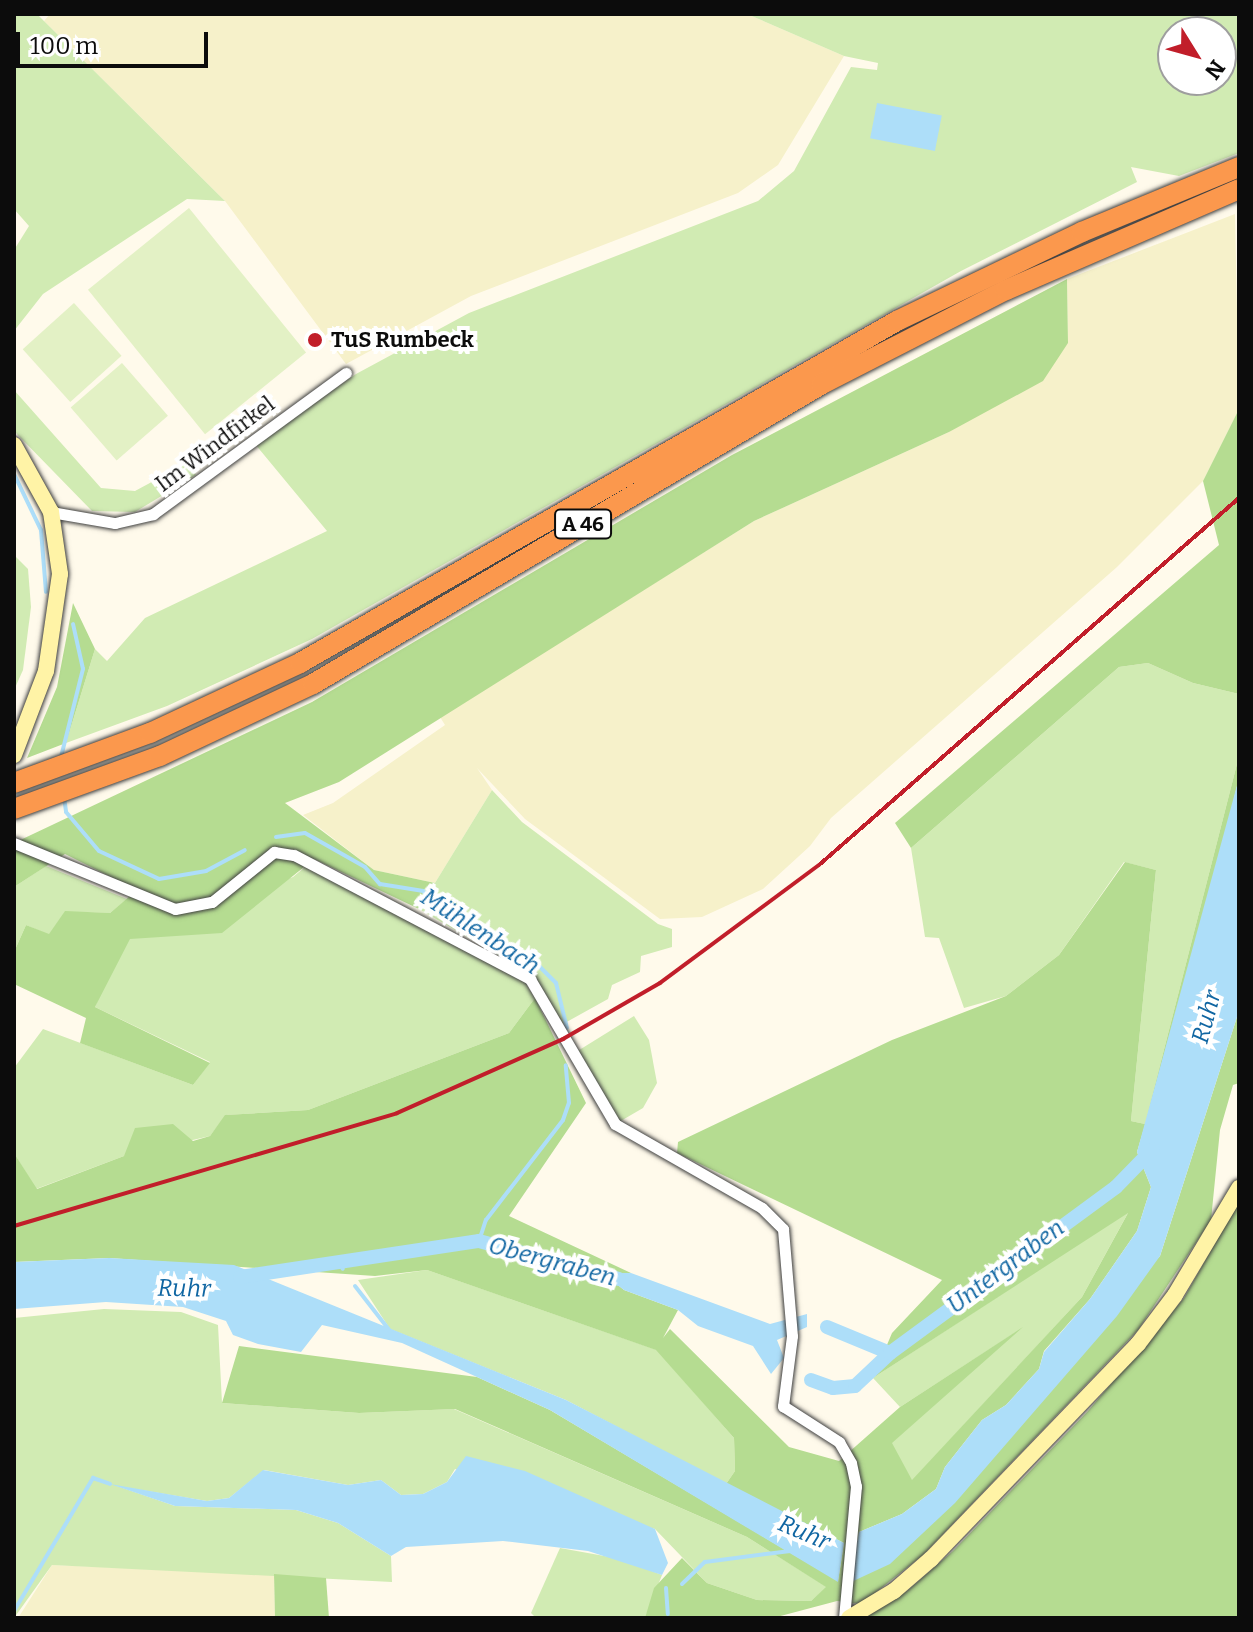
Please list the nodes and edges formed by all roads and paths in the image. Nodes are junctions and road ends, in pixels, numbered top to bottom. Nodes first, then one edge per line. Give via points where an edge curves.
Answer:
1 (1239, 167) edge
2 (1239, 189) edge
3 (346, 373) dead end
4 (14, 445) edge
5 (51, 512) junction
6 (14, 755) edge
7 (14, 783) edge
8 (14, 809) edge
9 (14, 843) edge
10 (1239, 1188) edge
11 (846, 1618) edge

1 - 7 highway, A 46 via 998,270 798,374 300,663 150,733
2 - 8 highway, A 46 via 1006,290 822,384 313,684 160,756
3 - 5 street, Im Windfirkel via 153,514 115,523
4 - 5 main road
5 - 6 main road via 60,574 56,623 46,671
9 - 11 street via 175,909 212,902 274,852 294,855 522,974 539,991 566,1046 621,1130 777,1219 785,1238 792,1336 784,1409 839,1442 856,1486 843,1585
10 - 11 main road via 1175,1295 1138,1344 916,1574

